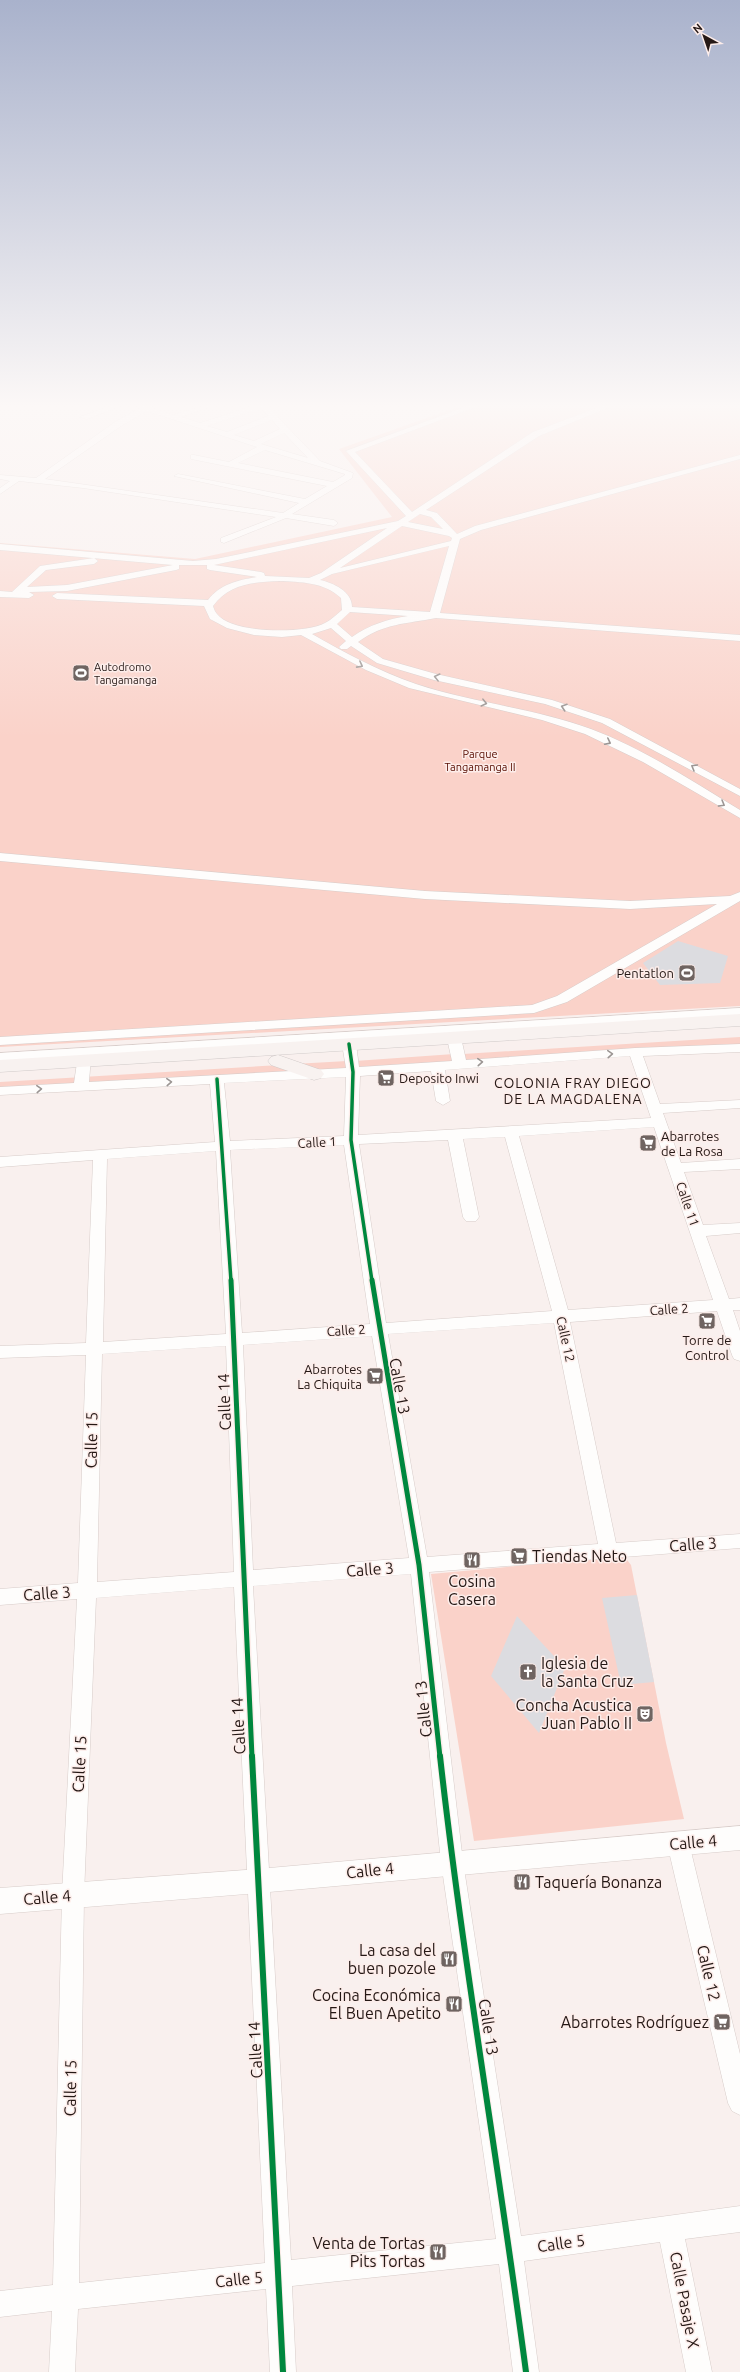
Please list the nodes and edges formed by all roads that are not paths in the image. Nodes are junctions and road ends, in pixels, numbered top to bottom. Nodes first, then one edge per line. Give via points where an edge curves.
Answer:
1 (282, 517) edge
2 (289, 517) edge
3 (411, 517) edge
4 (436, 517) edge
5 (520, 517) edge
6 (334, 523) dead end
7 (401, 523) junction
8 (478, 528) junction
9 (452, 535) junction
10 (224, 540) dead end
11 (0, 547) edge
12 (120, 558) junction
13 (193, 564) junction
14 (324, 575) junction
15 (279, 578) junction
16 (311, 580) junction
17 (17, 592) junction
18 (0, 594) edge
19 (210, 603) junction
20 (347, 609) junction
21 (434, 616) junction
22 (331, 623) junction
23 (302, 632) junction
24 (740, 638) edge
25 (353, 643) junction
26 (336, 652) junction
27 (740, 794) edge
28 (740, 815) edge
29 (0, 857) edge
30 (739, 898) edge
31 (740, 1012) edge
32 (740, 1020) edge
33 (740, 1033) edge
34 (0, 1041) edge
35 (456, 1045) junction
36 (740, 1048) edge
37 (635, 1052) junction
38 (0, 1057) edge
39 (351, 1058) junction
40 (278, 1061) junction
41 (0, 1066) edge
42 (437, 1066) junction
43 (83, 1068) junction
44 (314, 1074) junction
45 (0, 1077) edge
46 (217, 1079) junction
47 (0, 1091) edge
48 (443, 1101) dead end
49 (740, 1104) edge
50 (657, 1115) junction
51 (511, 1132) junction
52 (455, 1136) junction
53 (351, 1140) junction
54 (224, 1146) junction
55 (100, 1156) junction
56 (0, 1162) edge
57 (740, 1164) edge
58 (675, 1168) junction
59 (471, 1217) dead end
60 (740, 1228) edge
61 (697, 1230) junction
62 (732, 1305) edge
63 (561, 1315) junction
64 (378, 1328) junction
65 (234, 1339) junction
66 (94, 1349) junction
67 (0, 1352) edge
68 (740, 1355) edge
69 (740, 1541) edge
70 (608, 1549) junction
71 (418, 1565) junction
72 (243, 1578) junction
73 (88, 1590) junction
74 (0, 1597) edge
75 (740, 1838) edge
76 (678, 1843) junction
77 (452, 1862) junction
78 (258, 1881) junction
79 (73, 1895) junction
80 (0, 1901) edge
81 (740, 2103) edge
82 (740, 2219) edge
83 (670, 2228) junction
84 (510, 2250) junction
85 (279, 2275) junction
86 (66, 2298) junction
87 (0, 2304) edge
88 (62, 2372) edge
89 (283, 2372) edge
90 (526, 2372) edge
91 (699, 2372) edge

1 - 10 street
2 - 6 street
3 - 7 street
4 - 9 street
5 - 8 street
7 - 9 street
7 - 13 street via 216,562
7 - 14 street
8 - 9 street
8 - 9 street
9 - 14 street
9 - 21 street
11 - 12 street
12 - 13 street
12 - 17 street via 43,568
13 - 15 street
13 - 17 street via 67,588
14 - 16 street
15 - 16 street
15 - 19 street via 234,585 222,590
16 - 20 street via 337,590 344,596
17 - 18 street
17 - 19 street
19 - 23 street via 212,616 232,628 266,634
20 - 21 street
20 - 22 street
21 - 24 street
21 - 25 street via 394,621 367,631
22 - 23 street
22 - 25 street
23 - 26 street
25 - 26 street
27 -> 25 street via 606,721 548,702 434,677 380,661
26 -> 28 street via 365,668 414,686 589,732 653,764
29 - 30 street via 425,895 630,905
30 - 34 street via 562,999 534,1009
31 - 35 street
32 - 35 main road
33 - 35 main road
35 -> 37 street
35 - 39 main road
35 - 42 street
35 - 43 street
36 - 37 street
37 - 50 street, Calle 11
38 - 43 street
39 - 40 main road
39 - 42 street
39 - 43 main road
39 - 44 street
39 - 53 street, Calle 13
40 - 43 main road
40 - 44 main road
41 - 43 main road
42 - 48 street
43 - 45 main road
43 -> 46 street
47 -> 43 street
44 - 46 street
46 - 54 street, Calle 14
49 - 50 street, Calle 1
50 - 51 street, Calle 1
50 - 58 street, Calle 11
51 - 52 street, Calle 1
51 - 63 street, Calle 12
52 - 53 street, Calle 1
52 - 59 street
53 - 54 street, Calle 1
53 - 64 street, Calle 13
54 - 55 street, Calle 1
54 - 65 street, Calle 14
55 - 56 street, Calle 1
55 - 66 street, Calle 15
57 - 58 street
58 - 61 street, Calle 11
60 - 61 street
61 - 62 street, Calle 11
62 - 63 street, Calle 2
62 - 68 street, Calle 11
63 - 64 street, Calle 2
63 - 70 street, Calle 12
64 - 65 street, Calle 2
64 - 71 street, Calle 13
65 - 66 street, Calle 2
65 - 72 street, Calle 14
66 - 67 street, Calle 2
66 - 73 street, Calle 15
69 - 70 street, Calle 3
70 - 71 street, Calle 3
71 - 72 street, Calle 3
71 - 77 street, Calle 13
72 - 73 street, Calle 3
72 - 78 street, Calle 14
73 - 74 street, Calle 3
73 - 79 street, Calle 15
75 - 76 street, Calle 4
76 - 77 street, Calle 4
76 - 81 street, Calle 12
77 - 78 street, Calle 4
77 - 84 street, Calle 13
78 - 79 street, Calle 4
78 - 85 street, Calle 14
79 - 80 street, Calle 4
79 - 86 street, Calle 15
82 - 83 street, Calle 5
83 - 84 street, Calle 5
83 - 91 street, Calle Pasaje X
84 - 85 street, Calle 5
84 - 90 street, Calle 13
85 - 86 street, Calle 5
85 - 89 street, Calle 14
86 - 87 street, Calle 5
86 - 88 street, Calle 15

